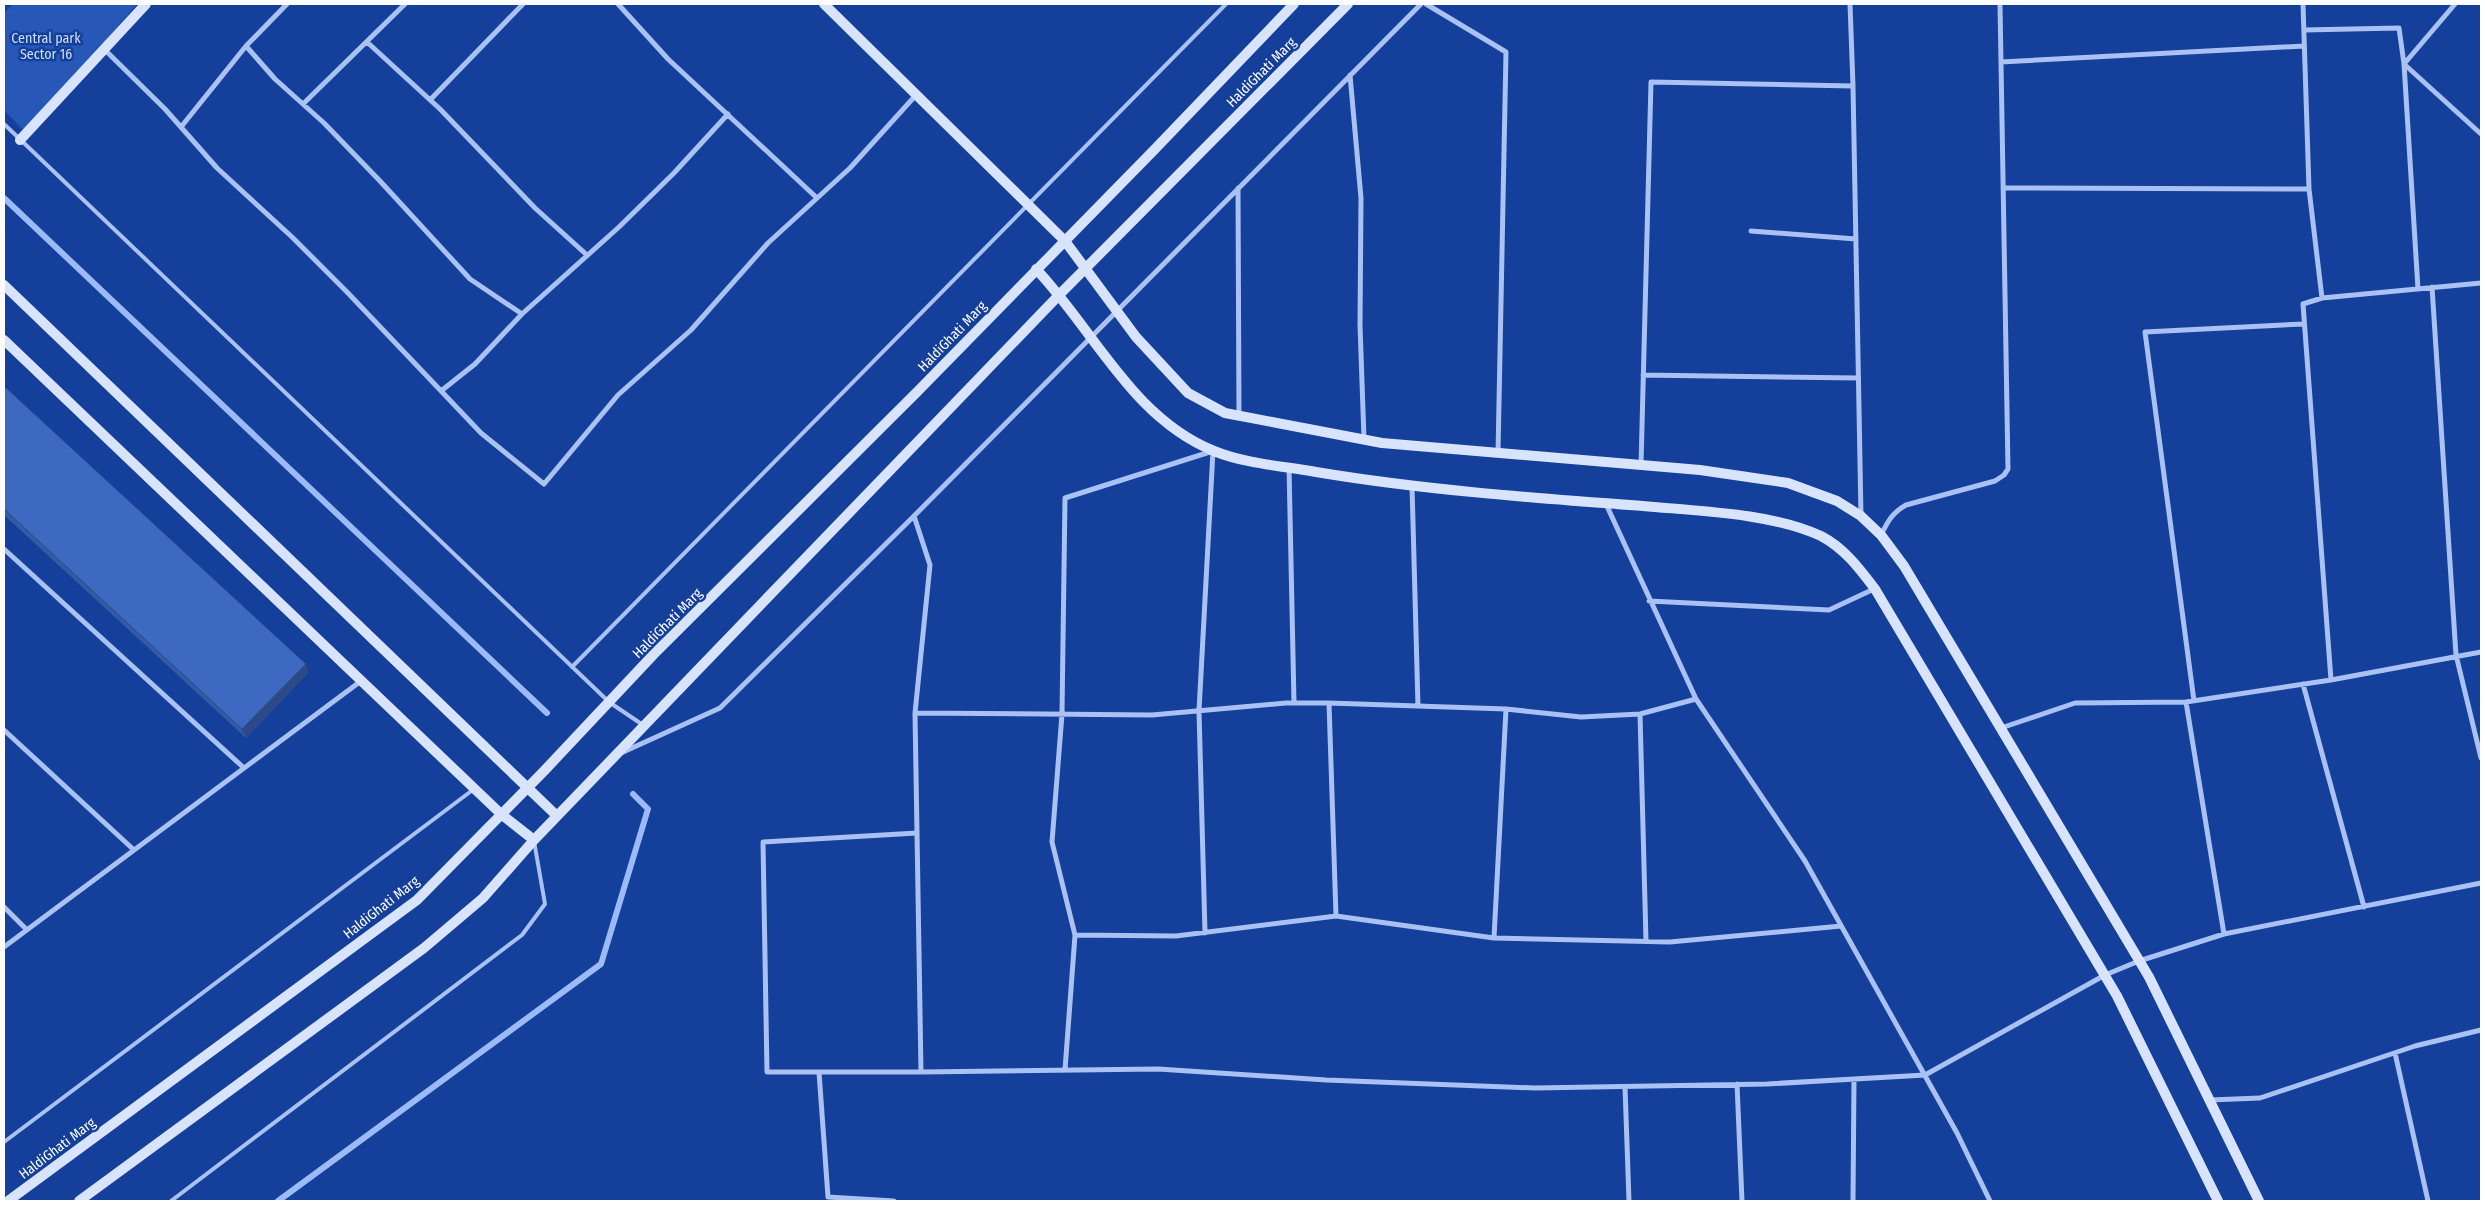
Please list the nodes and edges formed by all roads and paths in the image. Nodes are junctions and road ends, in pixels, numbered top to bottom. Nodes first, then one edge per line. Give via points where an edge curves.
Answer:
1 (146, 4) edge
2 (287, 4) edge
3 (405, 4) edge
4 (523, 4) edge
5 (618, 4) edge
6 (824, 4) edge
7 (1226, 4) edge
8 (1294, 4) edge
9 (1348, 4) edge
10 (1421, 4) edge
11 (1426, 4) edge
12 (1850, 4) edge
13 (2000, 4) edge
14 (2303, 4) edge
15 (2455, 4) edge
16 (2304, 30) junction
17 (367, 42) junction
18 (246, 46) junction
19 (2304, 46) junction
20 (104, 49) junction
21 (2001, 62) junction
22 (2404, 64) junction
23 (1350, 75) junction
24 (1853, 86) junction
25 (917, 95) junction
26 (430, 100) junction
27 (303, 104) junction
28 (728, 114) junction
29 (4, 124) edge
30 (181, 127) junction
31 (2481, 134) edge
32 (20, 140) junction
33 (1238, 188) junction
34 (2003, 188) junction
35 (2309, 189) junction
36 (817, 198) junction
37 (1029, 205) junction
38 (1751, 231) dead end
39 (1856, 239) junction
40 (1065, 241) junction
41 (587, 255) junction
42 (1086, 268) junction
43 (1036, 269) junction
44 (2481, 283) edge
45 (4, 285) edge
46 (2432, 287) junction
47 (2418, 289) junction
48 (1060, 294) junction
49 (2322, 298) junction
50 (1117, 311) junction
51 (522, 314) junction
52 (2303, 324) junction
53 (1090, 338) junction
54 (4, 340) edge
55 (1643, 375) junction
56 (1858, 378) junction
57 (441, 391) junction
58 (1239, 417) junction
59 (1364, 440) junction
60 (1213, 451) junction
61 (1498, 453) junction
62 (1641, 465) junction
63 (1288, 467) junction
64 (1412, 486) junction
65 (1606, 504) junction
66 (914, 516) junction
67 (1860, 516) junction
68 (1881, 535) junction
69 (4, 549) edge
70 (1875, 589) junction
71 (1649, 601) junction
72 (2481, 652) edge
73 (2456, 655) junction
74 (572, 667) junction
75 (2331, 680) junction
76 (361, 681) junction
77 (2304, 684) junction
78 (1696, 699) junction
79 (2194, 700) junction
80 (609, 702) junction
81 (2186, 702) junction
82 (1294, 703) junction
83 (1329, 703) junction
84 (1418, 706) junction
85 (1506, 709) junction
86 (1199, 711) junction
87 (916, 713) junction
88 (1062, 714) junction
89 (1640, 714) junction
90 (644, 726) junction
91 (2001, 728) junction
92 (4, 730) edge
93 (616, 756) junction
94 (2481, 758) edge
95 (244, 768) junction
96 (528, 788) junction
97 (474, 789) junction
98 (501, 814) junction
99 (557, 816) junction
100 (917, 833) junction
101 (534, 840) junction
102 (134, 850) junction
103 (2481, 883) edge
104 (4, 907) edge
105 (2364, 907) junction
106 (1336, 916) junction
107 (1841, 926) junction
108 (27, 930) junction
109 (1205, 933) junction
110 (2224, 934) junction
111 (1075, 935) junction
112 (1494, 938) junction
113 (1646, 941) junction
114 (4, 947) edge
115 (2139, 961) junction
116 (2104, 975) junction
117 (2481, 1030) edge
118 (2395, 1053) junction
119 (1065, 1070) junction
120 (819, 1072) junction
121 (921, 1072) junction
122 (1925, 1075) junction
123 (1854, 1079) junction
124 (1737, 1084) junction
125 (1625, 1087) junction
126 (2209, 1100) junction
127 (4, 1142) edge
128 (8, 1201) edge
129 (79, 1201) edge
130 (172, 1201) edge
131 (894, 1201) edge
132 (1629, 1201) edge
133 (1742, 1201) edge
134 (1853, 1201) edge
135 (1990, 1201) edge
136 (2218, 1201) edge
137 (2259, 1201) edge
138 (2428, 1201) edge

1 - 20 street
2 - 18 street
3 - 17 street
4 - 26 street
5 - 28 street via 668,59
6 - 25 street
7 - 37 lane
8 - 40 street, HaldiGhati Marg
9 - 42 street, HaldiGhati Marg
10 - 23 street
11 - 61 street via 1506,52
12 - 24 street
13 - 21 street
14 - 16 street
15 - 22 street
16 - 19 street
16 - 22 street via 2399,28
17 - 26 street
17 - 27 street
18 - 27 street
18 - 30 street
19 - 21 street
19 - 35 street
20 - 30 street
20 - 32 street
21 - 34 street
22 - 31 street
22 - 47 street
23 - 33 street
23 - 59 street via 1361,198 1360,325
24 - 39 street
24 - 55 street via 1651,82
25 - 36 street via 850,168
25 - 37 street
26 - 41 street via 535,208
27 - 51 street via 380,181 470,279
28 - 36 street
28 - 41 street via 674,172
29 - 32 lane
30 - 57 street via 217,168 292,237
32 - 74 lane
33 - 50 street
33 - 58 street
34 - 35 street
34 - 68 street via 2008,468 1995,481 1906,505 1891,516
35 - 49 street
36 - 57 street via 768,243 691,330 618,395 544,484 481,433
37 - 40 street
37 - 74 lane
38 - 39 street
39 - 56 street
40 - 42 street
40 - 43 street, HaldiGhati Marg
41 - 51 street
42 - 48 street, HaldiGhati Marg
42 - 50 street
43 - 48 street
43 - 80 street, HaldiGhati Marg
44 - 46 street
45 - 96 street
46 - 47 street
46 - 73 street
47 - 49 street
48 - 53 street
48 - 90 street, HaldiGhati Marg
49 - 52 street via 2303,304
50 - 53 street
50 - 58 street via 1136,337 1188,393
51 - 57 street via 475,364
52 - 75 street
52 - 79 street via 2145,332
53 - 60 street via 1109,363 1168,425
53 - 66 street
54 - 76 street
55 - 56 street
55 - 62 street
56 - 67 street
58 - 59 street
59 - 61 street
60 - 63 street
60 - 86 street
60 - 88 street via 1065,498
61 - 62 street
62 - 67 street via 1788,483 1837,500
63 - 64 street
63 - 82 street
64 - 65 street
64 - 84 street
65 - 70 street via 1699,511 1802,528 1840,548
65 - 71 street
66 - 87 street via 930,566
66 - 93 street via 720,708
67 - 68 street
68 - 91 street via 1904,566
69 - 95 street
70 - 71 street via 1829,610
70 - 116 street
71 - 78 street
72 - 73 street
73 - 75 street
73 - 94 street
74 - 80 lane
75 - 77 street
76 - 95 street
76 - 97 street
77 - 79 street
77 - 105 street
78 - 89 street
78 - 107 street via 1805,861
79 - 81 street
80 - 90 lane
80 - 96 street, HaldiGhati Marg
81 - 91 street via 2075,703
81 - 110 street
82 - 83 street
82 - 86 street
83 - 84 street
83 - 106 street
84 - 85 street
85 - 89 street via 1581,718
85 - 112 street
86 - 88 street via 1152,715
86 - 109 street
87 - 88 street
87 - 100 street
88 - 111 street via 1052,842
89 - 113 street
90 - 93 street, HaldiGhati Marg
91 - 115 street
92 - 102 street
93 - 99 street, HaldiGhati Marg
95 - 102 street
96 - 98 street, HaldiGhati Marg
96 - 99 street
97 - 98 street
97 - 127 lane
98 - 101 street
98 - 128 street, HaldiGhati Marg via 417,900
99 - 101 street, HaldiGhati Marg
100 - 120 street via 763,842 767,1072
100 - 121 street
101 - 129 street, HaldiGhati Marg via 483,898 424,948
101 - 130 lane via 545,904 522,935
102 - 108 street
103 - 105 street
104 - 108 street
105 - 110 street
106 - 109 street
106 - 112 street
107 - 113 street via 1670,942
107 - 122 street
108 - 114 street
109 - 111 street via 1176,936
110 - 115 street
111 - 119 street
112 - 113 street
115 - 116 street
115 - 126 street
116 - 122 street
116 - 136 street
117 - 118 street
118 - 126 street via 2260,1098
118 - 138 street
119 - 121 street
119 - 125 street via 1158,1068 1326,1080 1535,1088
120 - 121 street
120 - 131 street via 828,1196
122 - 123 street
122 - 135 street
123 - 124 street
123 - 134 street
124 - 125 street
124 - 133 street
125 - 132 street
126 - 137 street

